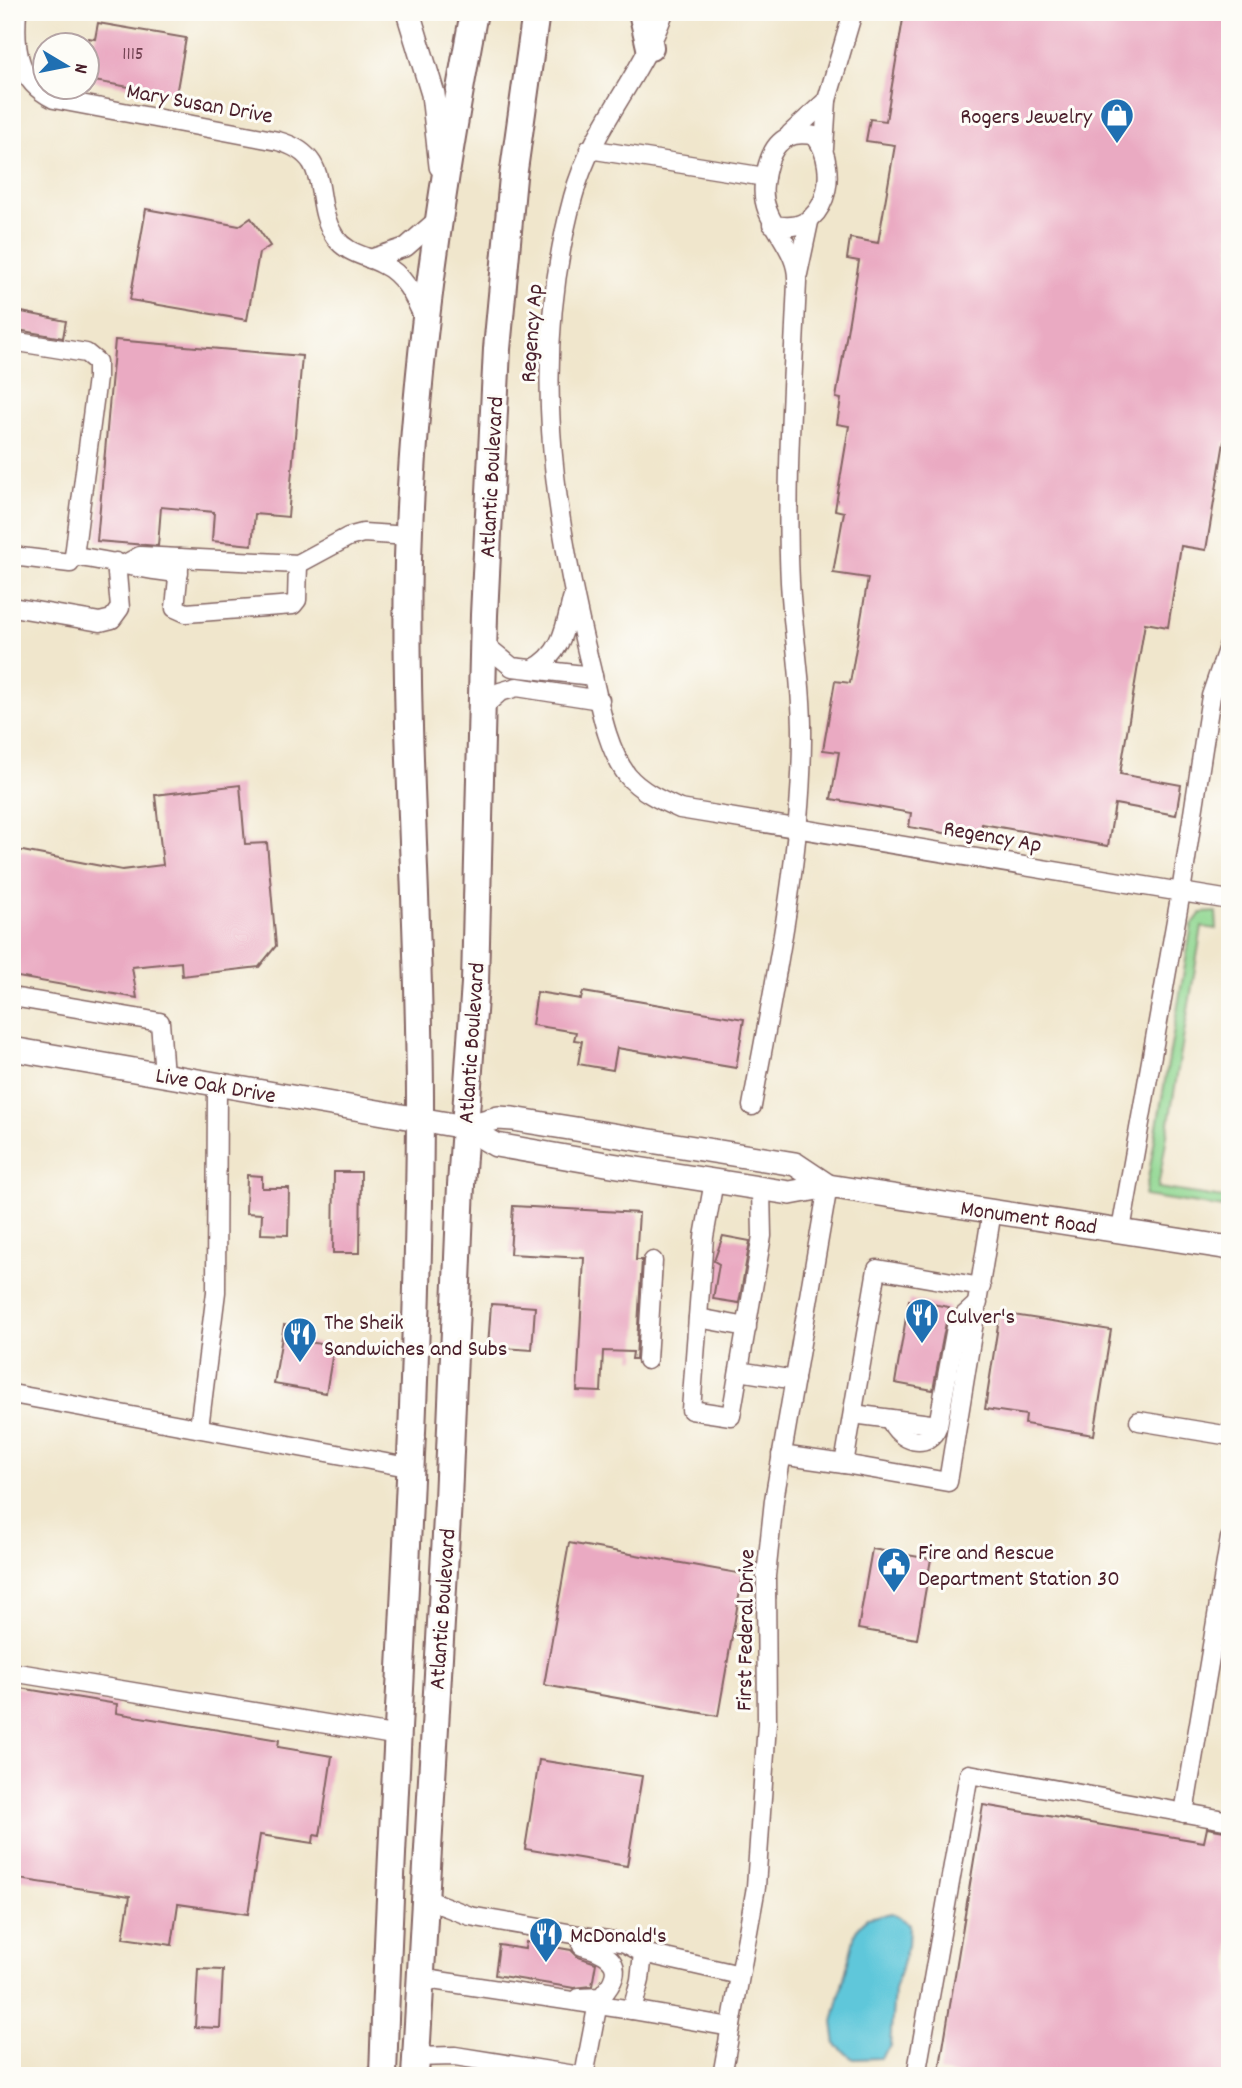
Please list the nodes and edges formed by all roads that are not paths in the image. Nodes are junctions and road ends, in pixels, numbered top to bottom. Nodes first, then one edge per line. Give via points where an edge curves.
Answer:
1 (17, 12) edge
2 (408, 12) edge
3 (474, 12) edge
4 (642, 12) edge
5 (664, 12) edge
6 (853, 12) edge
7 (536, 14) edge
8 (650, 47) junction
9 (16, 66) edge
10 (827, 100) junction
11 (790, 134) junction
12 (824, 148) junction
13 (589, 149) junction
14 (765, 177) junction
15 (437, 220) junction
16 (809, 222) junction
17 (772, 224) junction
18 (370, 259) junction
19 (798, 274) junction
20 (425, 320) junction
21 (12, 341) edge
22 (409, 536) junction
23 (12, 556) edge
24 (74, 556) junction
25 (122, 563) junction
26 (298, 564) junction
27 (179, 566) junction
28 (573, 595) junction
29 (12, 607) edge
30 (1230, 640) edge
31 (484, 644) junction
32 (533, 669) junction
33 (593, 676) junction
34 (600, 701) junction
35 (483, 707) junction
36 (798, 827) junction
37 (1181, 892) junction
38 (1230, 900) edge
39 (12, 997) edge
40 (12, 1049) edge
41 (164, 1075) junction
42 (217, 1084) junction
43 (752, 1106) dead end
44 (420, 1119) junction
45 (465, 1127) junction
46 (714, 1181) junction
47 (828, 1186) junction
48 (761, 1189) junction
49 (992, 1211) junction
50 (1122, 1230) junction
51 (1230, 1248) edge
52 (653, 1261) dead end
53 (979, 1295) junction
54 (698, 1318) junction
55 (747, 1327) junction
56 (647, 1360) dead end
57 (739, 1371) junction
58 (795, 1380) junction
59 (12, 1394) edge
60 (853, 1414) junction
61 (1139, 1421) dead end
62 (199, 1428) junction
63 (1230, 1436) edge
64 (781, 1455) junction
65 (845, 1464) junction
66 (413, 1468) junction
67 (1230, 1538) edge
68 (12, 1672) edge
69 (399, 1736) junction
70 (430, 1783) junction
71 (1185, 1813) junction
72 (1230, 1821) edge
73 (423, 1898) junction
74 (508, 1923) junction
75 (643, 1953) junction
76 (740, 1975) junction
77 (419, 1978) junction
78 (483, 1990) junction
79 (597, 2008) junction
80 (632, 2011) junction
81 (731, 2027) junction
82 (415, 2066) edge
83 (383, 2076) edge
84 (583, 2076) edge
85 (722, 2076) edge
86 (916, 2076) edge

1 - 9 street, Mary Susan Drive
2 - 15 main road, Atlantic Boulevard via 436,114 441,164
3 - 15 highway, Atlantic Boulevard
4 - 8 highway
5 - 8 street, Regency Ap
6 - 10 street
7 - 31 highway, Atlantic Boulevard via 502,282
8 - 13 street, Regency Ap
9 - 18 street, Mary Susan Drive via 34,87 64,103 278,141 299,149 317,170 334,236 350,251
10 - 11 street
10 - 12 street
11 - 12 street via 815,136
11 - 14 street via 780,139
12 - 16 street via 826,181 817,213
13 - 14 street
13 - 28 street, Regency Ap via 564,232 550,368 552,470
14 - 17 street via 762,198
15 - 18 street via 406,247
15 - 20 highway, Atlantic Boulevard
16 - 17 street via 788,228
16 - 19 street
17 - 19 street
18 - 20 street, Mary Susan Drive via 402,279
19 - 36 street via 788,509 802,717
20 - 22 highway, Atlantic Boulevard
21 - 24 street via 86,353 97,362
22 - 26 street via 363,533
22 - 44 highway, Atlantic Boulevard
23 - 24 street via 61,564
24 - 25 street
25 - 27 street via 140,556
25 - 29 street via 120,608 113,619 100,622
26 - 27 street
26 - 27 street via 296,603 179,612 175,608
28 - 32 street via 556,652
28 - 33 street, Regency Ap
30 - 37 street via 1211,696
31 - 32 street via 512,667
31 - 35 highway, Atlantic Boulevard
32 - 33 street
33 - 34 street, Regency Ap
34 - 35 street via 517,687 500,692
34 - 36 street, Regency Ap via 615,754 645,790 680,809
35 - 45 highway, Atlantic Boulevard via 477,950
36 - 37 street, Regency Ap
36 - 43 street
37 - 38 street, Regency Ap
37 - 50 street
39 - 41 street via 160,1022
40 - 41 main road, Live Oak Drive
41 - 42 main road, Live Oak Drive
42 - 44 main road, Live Oak Drive
42 - 62 street via 216,1292
44 - 45 main road, Monument Road
44 - 66 highway, Atlantic Boulevard
45 - 46 main road, Monument Road via 496,1144
45 - 47 main road, Monument Road via 513,1119 795,1164
45 - 70 highway, Atlantic Boulevard
46 - 48 main road, Monument Road
46 - 54 street
47 - 48 main road, Monument Road via 790,1193
47 - 49 main road, Monument Road
47 - 58 street, First Federal Drive
48 - 55 street via 762,1236
49 - 50 main road, Monument Road
49 - 53 street
50 - 51 main road, Monument Road
52 - 56 street
53 - 60 street via 957,1322 938,1424
53 - 60 street via 877,1269
53 - 65 street via 948,1482
54 - 55 street
54 - 57 street via 691,1410 732,1416
55 - 57 street
57 - 58 street
58 - 64 street, First Federal Drive
59 - 62 street
60 - 65 street
61 - 63 street
62 - 66 street
64 - 65 street
64 - 76 street, First Federal Drive via 766,1576 764,1797 756,1888
66 - 69 highway, Atlantic Boulevard
67 - 71 street
68 - 69 street
69 - 70 highway via 420,1748 419,1773
69 - 83 highway, Atlantic Boulevard
70 - 73 highway, Atlantic Boulevard
71 - 72 street
71 - 86 street via 969,1774
73 - 74 street via 470,1916
73 - 77 highway, Atlantic Boulevard
74 - 75 street via 625,1942
74 - 78 street via 522,1934 604,1951 615,1968 611,1986 601,1997 588,1999 505,1985
75 - 76 street
75 - 80 street
76 - 81 street, First Federal Drive
77 - 78 street
77 - 82 highway, Atlantic Boulevard
78 - 79 street
79 - 80 street
79 - 84 street
80 - 81 street
81 - 85 street, First Federal Drive
82 - 84 street via 455,2056

